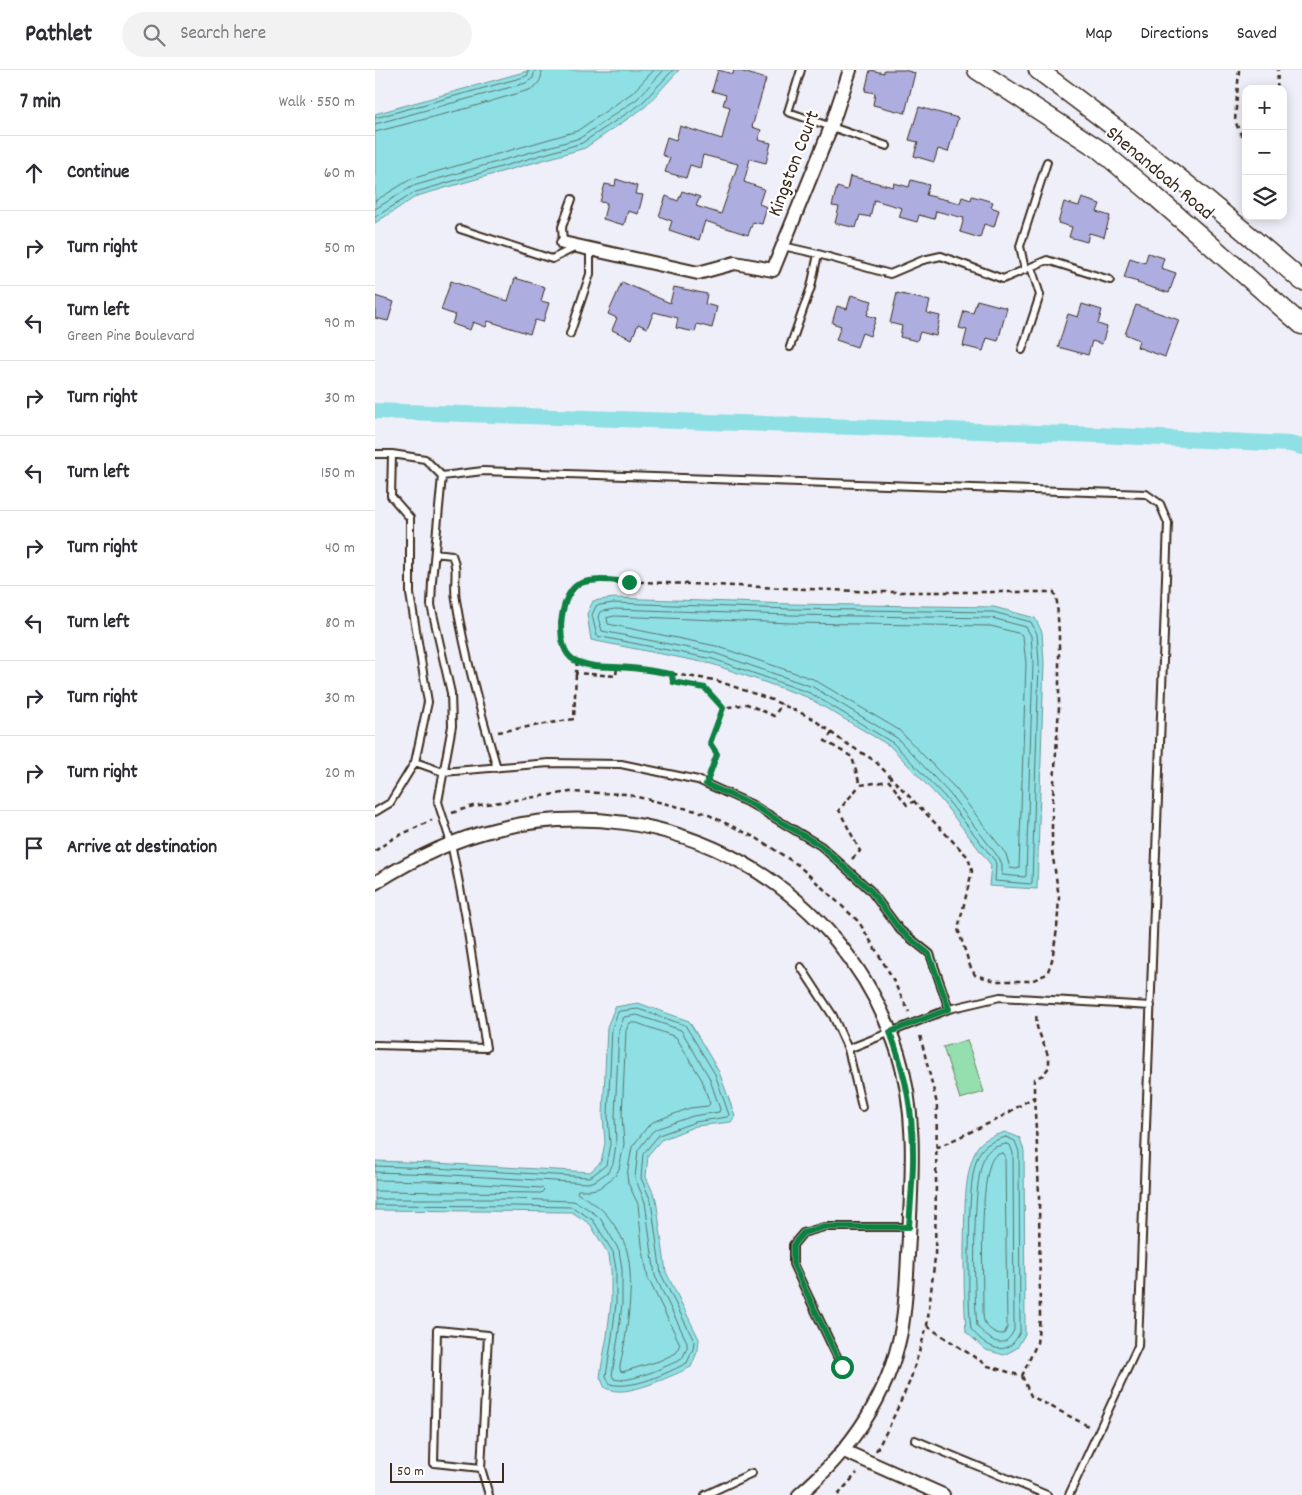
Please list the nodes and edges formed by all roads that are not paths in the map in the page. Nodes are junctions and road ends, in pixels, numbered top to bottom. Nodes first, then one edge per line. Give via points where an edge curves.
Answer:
1 (801, 70) edge
2 (850, 70) edge
3 (977, 70) edge
4 (1038, 70) edge
5 (831, 127) junction
6 (887, 146) dead end
7 (1047, 162) dead end
8 (573, 199) dead end
9 (460, 229) dead end
10 (563, 242) joint
11 (783, 246) junction
12 (584, 247) junction
13 (818, 254) junction
14 (1028, 268) junction
15 (1109, 280) dead end
16 (1302, 281) edge
17 (1302, 325) edge
18 (569, 334) dead end
19 (790, 346) dead end
20 (1022, 350) dead end
21 (375, 454) edge
22 (392, 454) junction
23 (443, 476) junction
24 (435, 553) junction
25 (415, 762) junction
26 (497, 768) junction
27 (443, 772) junction
28 (375, 812) edge
29 (451, 843) junction
30 (375, 883) edge
31 (801, 967) dead end
32 (1151, 1006) junction
33 (949, 1009) junction
34 (890, 1032) junction
35 (375, 1045) edge
36 (848, 1049) junction
37 (863, 1107) dead end
38 (909, 1227) junction
39 (842, 1367) dead end
40 (915, 1440) dead end
41 (844, 1450) junction
42 (481, 1468) junction
43 (752, 1472) dead end
44 (489, 1495) edge
45 (705, 1495) edge
46 (799, 1495) edge
47 (943, 1495) edge
48 (1047, 1495) edge
49 (1069, 1495) edge

1 - 5 lane via 788,112
2 - 5 street, Kingston Court
3 - 17 street, Shenandoah Road via 1100,150
4 - 16 street, Shenandoah Road via 1156,158
5 - 6 lane
5 - 11 street, Kingston Court
7 - 14 lane via 1019,246
8 - 10 lane via 562,227
9 - 12 lane via 553,259
10 - 12 street
11 - 12 street, Kingston Court via 773,270 735,263 698,273
11 - 13 lane
12 - 18 lane via 589,274
13 - 14 lane via 890,274 941,256 1003,279
13 - 19 lane via 811,286
14 - 15 lane via 1047,260
14 - 20 lane via 1040,295
21 - 22 lane
22 - 23 lane via 425,459
22 - 25 lane via 391,496 409,518 410,594 428,702
23 - 24 lane
23 - 32 lane via 483,470 1146,494 1159,504 1168,523
24 - 26 lane via 452,555 456,564 455,598 475,691
24 - 27 lane via 431,605 449,686 452,726
25 - 27 lane
25 - 28 lane via 390,803
26 - 27 lane
26 - 33 lane via 549,763 621,764 698,780 751,804 821,846 870,890 900,930 929,954
27 - 29 lane via 438,802
29 - 30 street
29 - 34 street via 523,824 603,820 679,834 715,848 782,888 820,922 867,984
29 - 35 lane via 486,1048
31 - 36 lane via 833,1016
32 - 33 lane via 999,997
32 - 49 lane via 1138,1346
33 - 34 lane
34 - 36 lane
34 - 38 street via 907,1092 912,1130
36 - 37 lane
38 - 39 lane via 824,1227 803,1233 793,1245 793,1264
38 - 41 street via 906,1298 893,1359 878,1398
40 - 48 lane
41 - 46 street
41 - 47 street
42 - 42 lane via 434,1463 437,1330 488,1335
42 - 44 lane
43 - 45 lane

